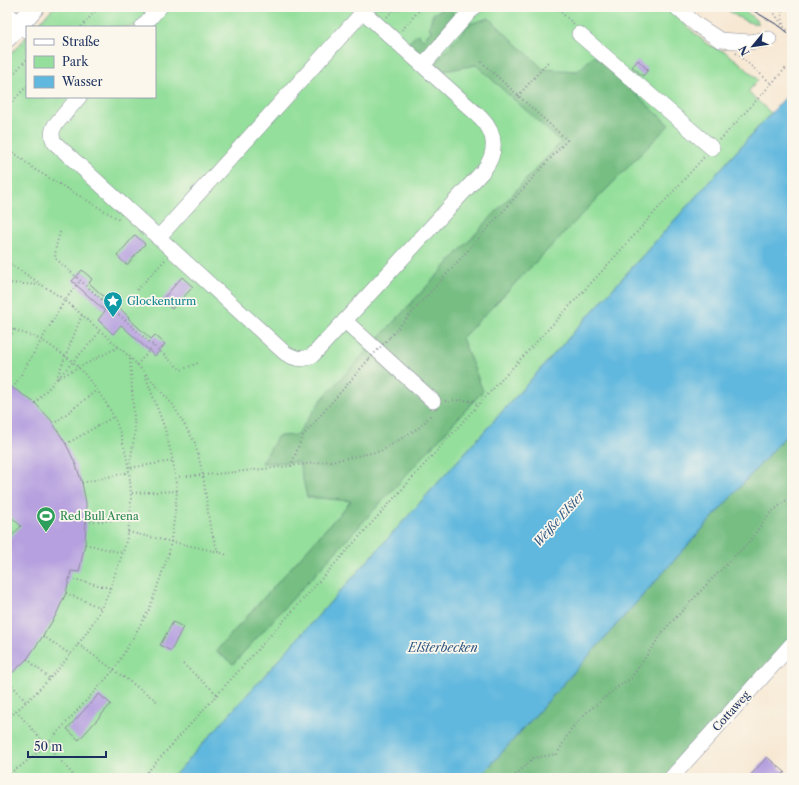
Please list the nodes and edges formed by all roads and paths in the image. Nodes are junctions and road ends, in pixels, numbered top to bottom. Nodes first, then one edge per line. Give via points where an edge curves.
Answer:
1 (99, 7) edge
2 (160, 7) edge
3 (422, 7) edge
4 (474, 7) edge
5 (555, 7) edge
6 (676, 7) edge
7 (770, 7) edge
8 (781, 7) edge
9 (785, 7) edge
10 (32, 8) edge
11 (361, 9) edge
12 (782, 11) junction
13 (82, 26) edge
14 (143, 26) edge
15 (783, 26) junction
16 (15, 27) edge
17 (578, 30) joint
18 (792, 35) edge
19 (394, 40) junction
20 (769, 40) dead end
21 (26, 60) edge
22 (479, 60) dead end
23 (744, 60) dead end
24 (548, 62) dead end
25 (423, 65) junction
26 (786, 68) dead end
27 (7, 81) edge
28 (772, 84) junction
29 (26, 87) edge
30 (518, 96) junction
31 (78, 98) edge
32 (7, 107) edge
33 (7, 147) edge
34 (712, 148) junction
35 (120, 220) dead end
36 (60, 232) dead end
37 (158, 238) junction
38 (168, 256) dead end
39 (7, 262) edge
40 (80, 281) junction
41 (7, 283) edge
42 (42, 285) junction
43 (137, 290) dead end
44 (65, 300) junction
45 (82, 315) junction
46 (346, 321) junction
47 (7, 327) edge
48 (14, 329) junction
49 (100, 330) junction
50 (42, 340) junction
51 (7, 345) edge
52 (118, 346) junction
53 (153, 346) junction
54 (130, 357) junction
55 (198, 363) dead end
56 (137, 365) junction
57 (144, 372) junction
58 (56, 380) junction
59 (15, 385) dead end
60 (97, 390) junction
61 (433, 401) junction
62 (35, 403) dead end
63 (478, 405) junction
64 (114, 417) junction
65 (56, 422) dead end
66 (66, 444) dead end
67 (173, 461) junction
68 (291, 466) junction
69 (129, 468) junction
70 (129, 472) junction
71 (203, 475) junction
72 (175, 477) junction
73 (82, 483) dead end
74 (177, 491) junction
75 (132, 493) junction
76 (792, 496) edge
77 (130, 519) junction
78 (86, 522) dead end
79 (128, 532) junction
80 (170, 542) junction
81 (87, 545) dead end
82 (218, 552) junction
83 (123, 553) junction
84 (227, 555) dead end
85 (70, 578) dead end
86 (110, 588) junction
87 (66, 594) dead end
88 (101, 608) junction
89 (43, 636) dead end
90 (78, 644) junction
91 (792, 644) edge
92 (70, 654) junction
93 (27, 659) dead end
94 (183, 664) dead end
95 (114, 670) junction
96 (49, 678) junction
97 (8, 680) edge
98 (218, 694) junction
99 (26, 702) junction
100 (158, 702) dead end
101 (16, 711) junction
102 (7, 719) edge
103 (46, 744) junction
104 (7, 775) edge
105 (76, 778) edge
106 (142, 778) edge
107 (513, 778) edge
108 (670, 778) edge

1 - 13 path
2 - 14 street
3 - 19 path
4 - 25 street
5 - 17 path
6 - 20 street via 720,40
7 - 15 path
8 - 12 path
9 - 12 path
10 - 16 main road
11 - 19 street
11 - 37 street
12 - 15 path
15 - 18 path
17 - 34 street
19 - 25 street
21 - 27 path
22 - 30 path
23 - 28 path
24 - 30 path
25 - 46 street via 486,123 492,135 492,154 483,170
26 - 28 path
28 - 34 path
29 - 32 path
30 - 68 path, bridge via 567,140 302,437
31 - 37 street via 52,129 54,143
33 - 35 path via 34,169
34 - 63 path
36 - 40 path via 55,258
37 - 46 street via 290,356 301,359 313,355
38 - 43 path
39 - 42 path
40 - 44 path
40 - 53 path
41 - 42 path
42 - 44 path
44 - 45 path
44 - 50 path
45 - 49 path
45 - 58 path
46 - 61 street
47 - 48 path
48 - 50 path
48 - 51 path
49 - 52 path
49 - 58 path
50 - 59 path
50 - 60 path, bridge via 71,360
52 - 54 path
52 - 58 path
53 - 55 path via 180,370
53 - 56 path
54 - 56 path
54 - 69 path via 135,433
56 - 57 path
57 - 67 path via 165,429
57 - 71 path via 173,405 196,443
58 - 62 path
60 - 64 path
60 - 65 path
61 - 63 path via 462,400 472,401
61 - 68 path via 430,416 420,427 381,451
63 - 98 path
64 - 66 path
64 - 69 path
67 - 69 path
67 - 72 path
68 - 71 path
69 - 70 path
70 - 73 path
70 - 75 path
71 - 72 path
71 - 82 path via 210,527
72 - 74 path
74 - 75 path
74 - 80 path
75 - 77 path
76 - 107 path via 769,514 749,542 665,629 631,678 571,729 557,754 533,758
77 - 78 path
77 - 79 path
79 - 80 path
79 - 83 path
80 - 82 path
80 - 95 path via 149,610
81 - 83 path
82 - 84 path
83 - 86 path
85 - 86 path
86 - 88 path
87 - 88 path
88 - 90 path
89 - 92 path
90 - 92 path
90 - 95 path
91 - 108 street, Cottaweg
92 - 96 path
93 - 96 path
94 - 98 path
95 - 100 path
95 - 103 path
96 - 99 path
97 - 99 path
98 - 106 path
99 - 101 path
101 - 102 path
101 - 103 path
103 - 104 path
103 - 105 path

